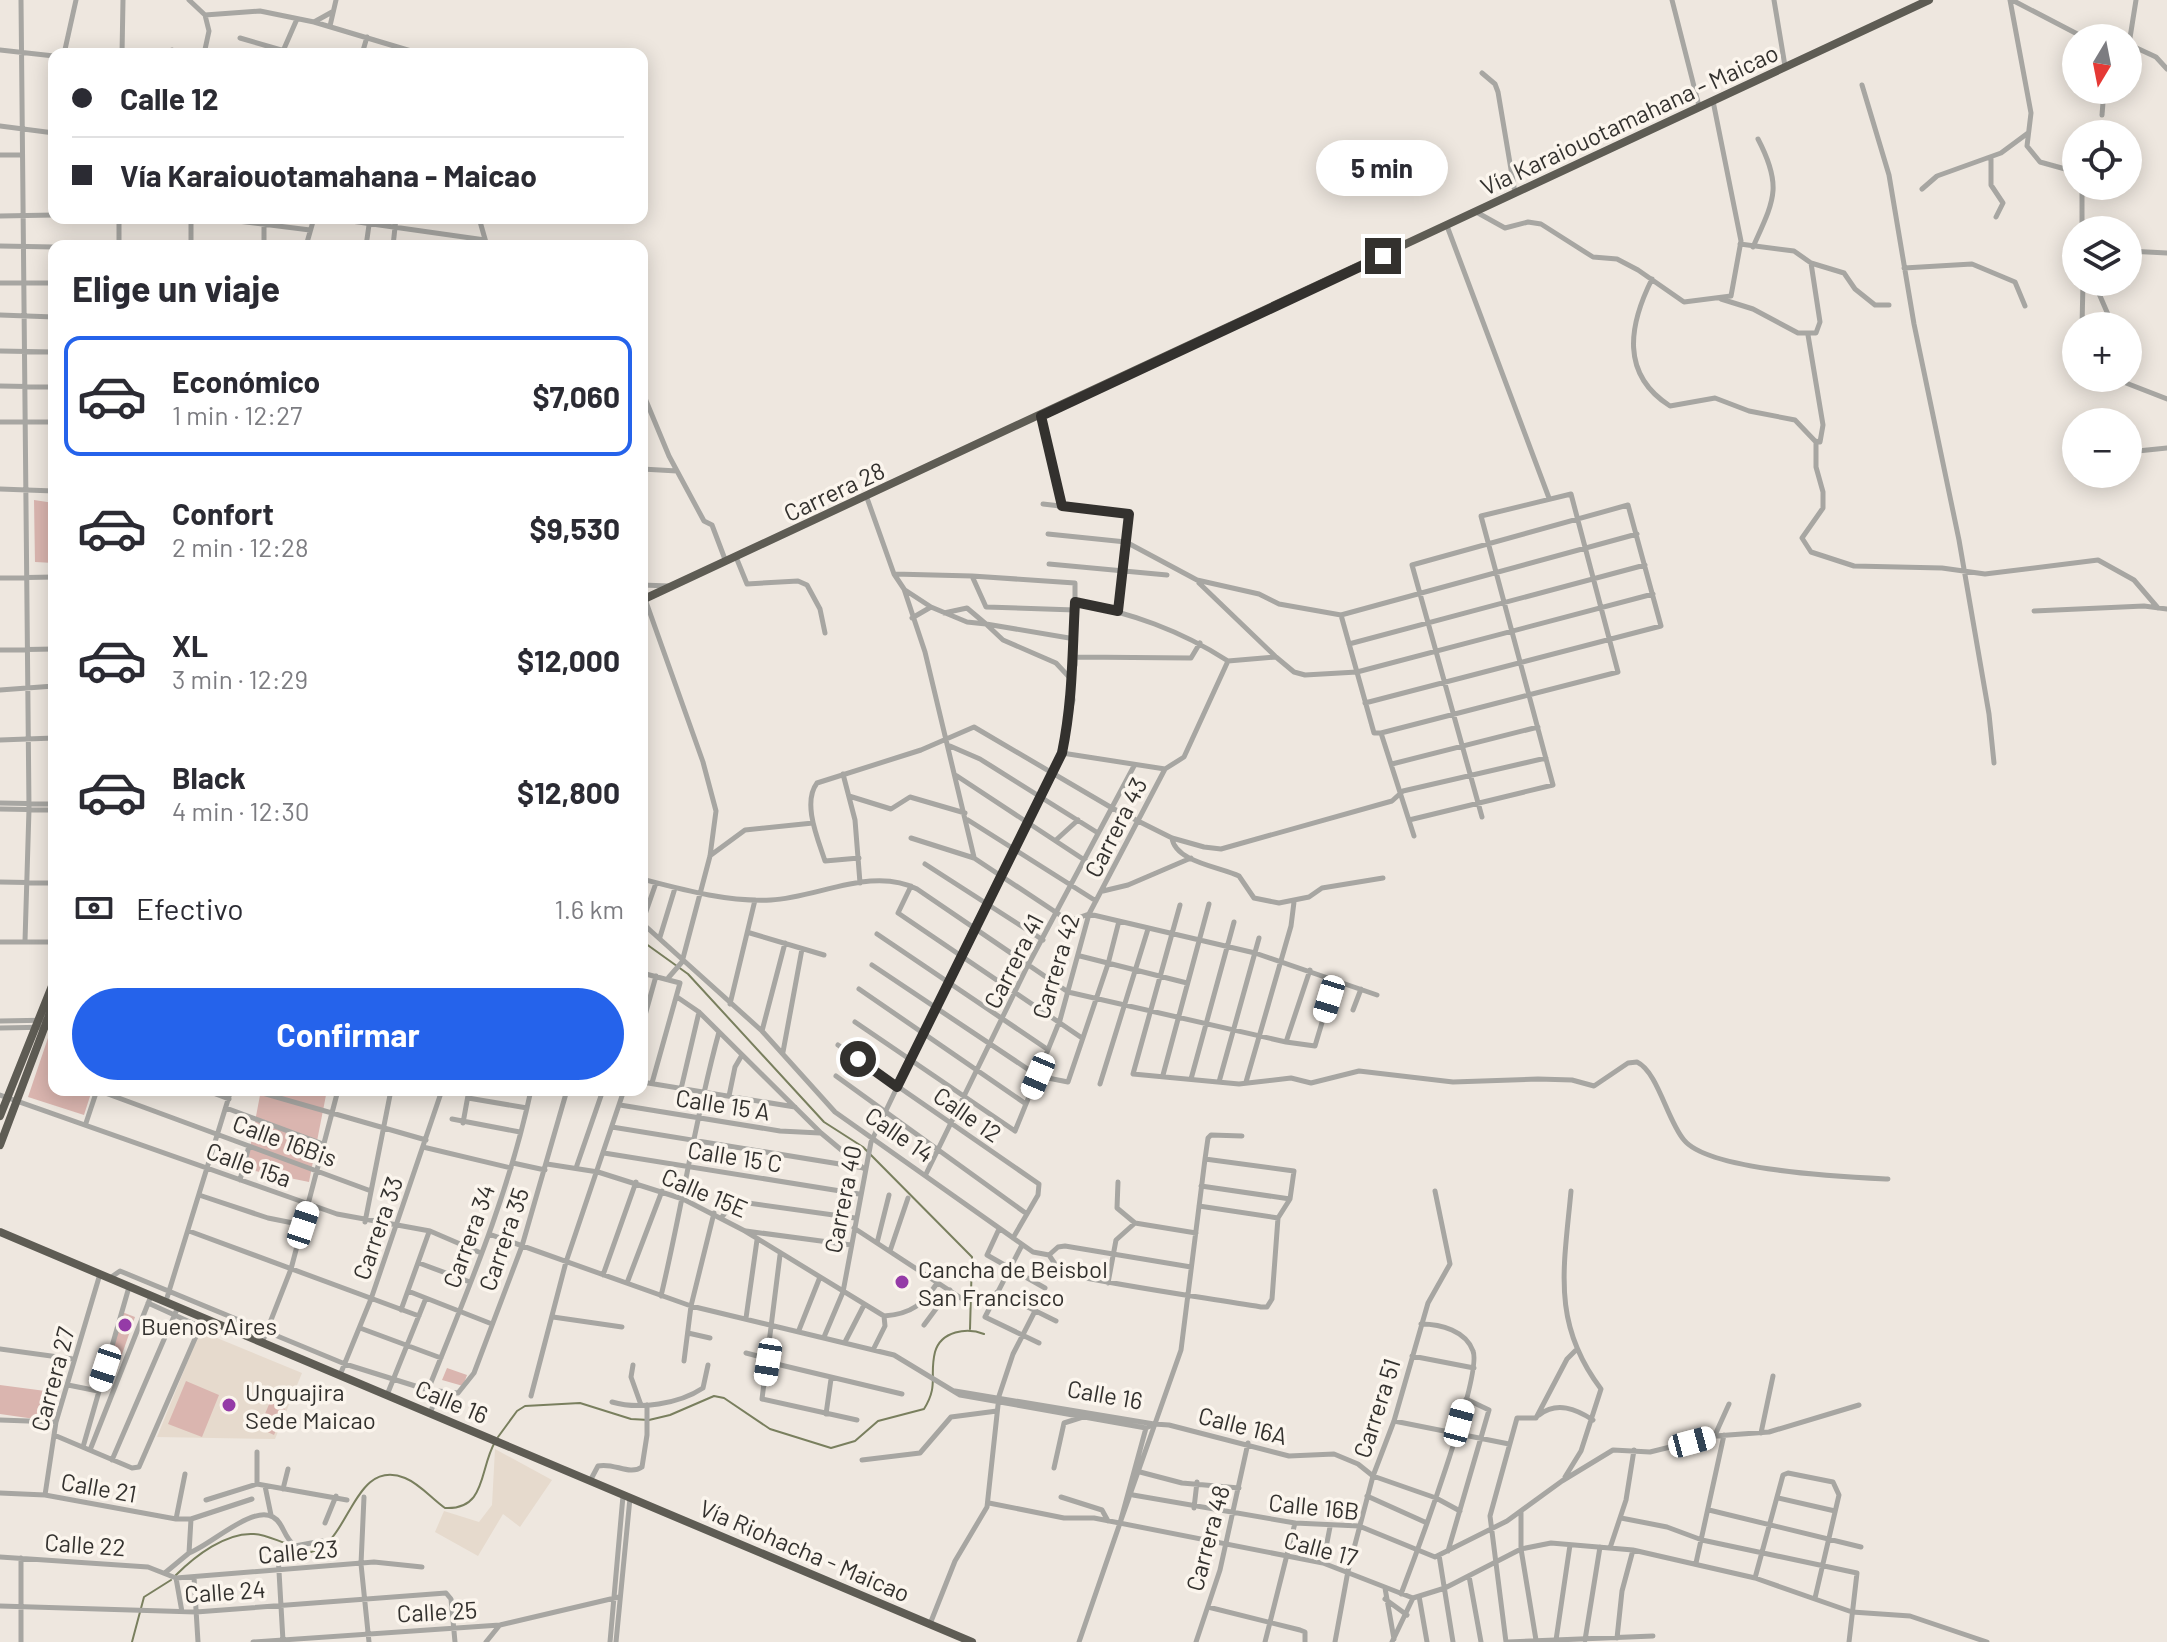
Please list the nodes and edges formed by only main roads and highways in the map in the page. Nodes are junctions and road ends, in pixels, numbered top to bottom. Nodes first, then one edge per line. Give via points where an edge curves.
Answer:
1 (1929, 0) edge
2 (1041, 416) joint
3 (648, 597) edge
4 (43, 1023) edge
5 (8, 1096) edge
6 (0, 1116) edge
7 (0, 1145) edge
8 (0, 1232) edge
9 (626, 1496) joint
10 (972, 1642) edge

1 - 2 highway, Vía Karaiouotamahana - Maicao
2 - 3 highway, Carrera 28
4 - 5 highway
5 - 6 highway
5 - 7 highway
8 - 9 highway, Calle 16 via 176,1311
9 - 10 highway, Vía Riohacha - Maicao

